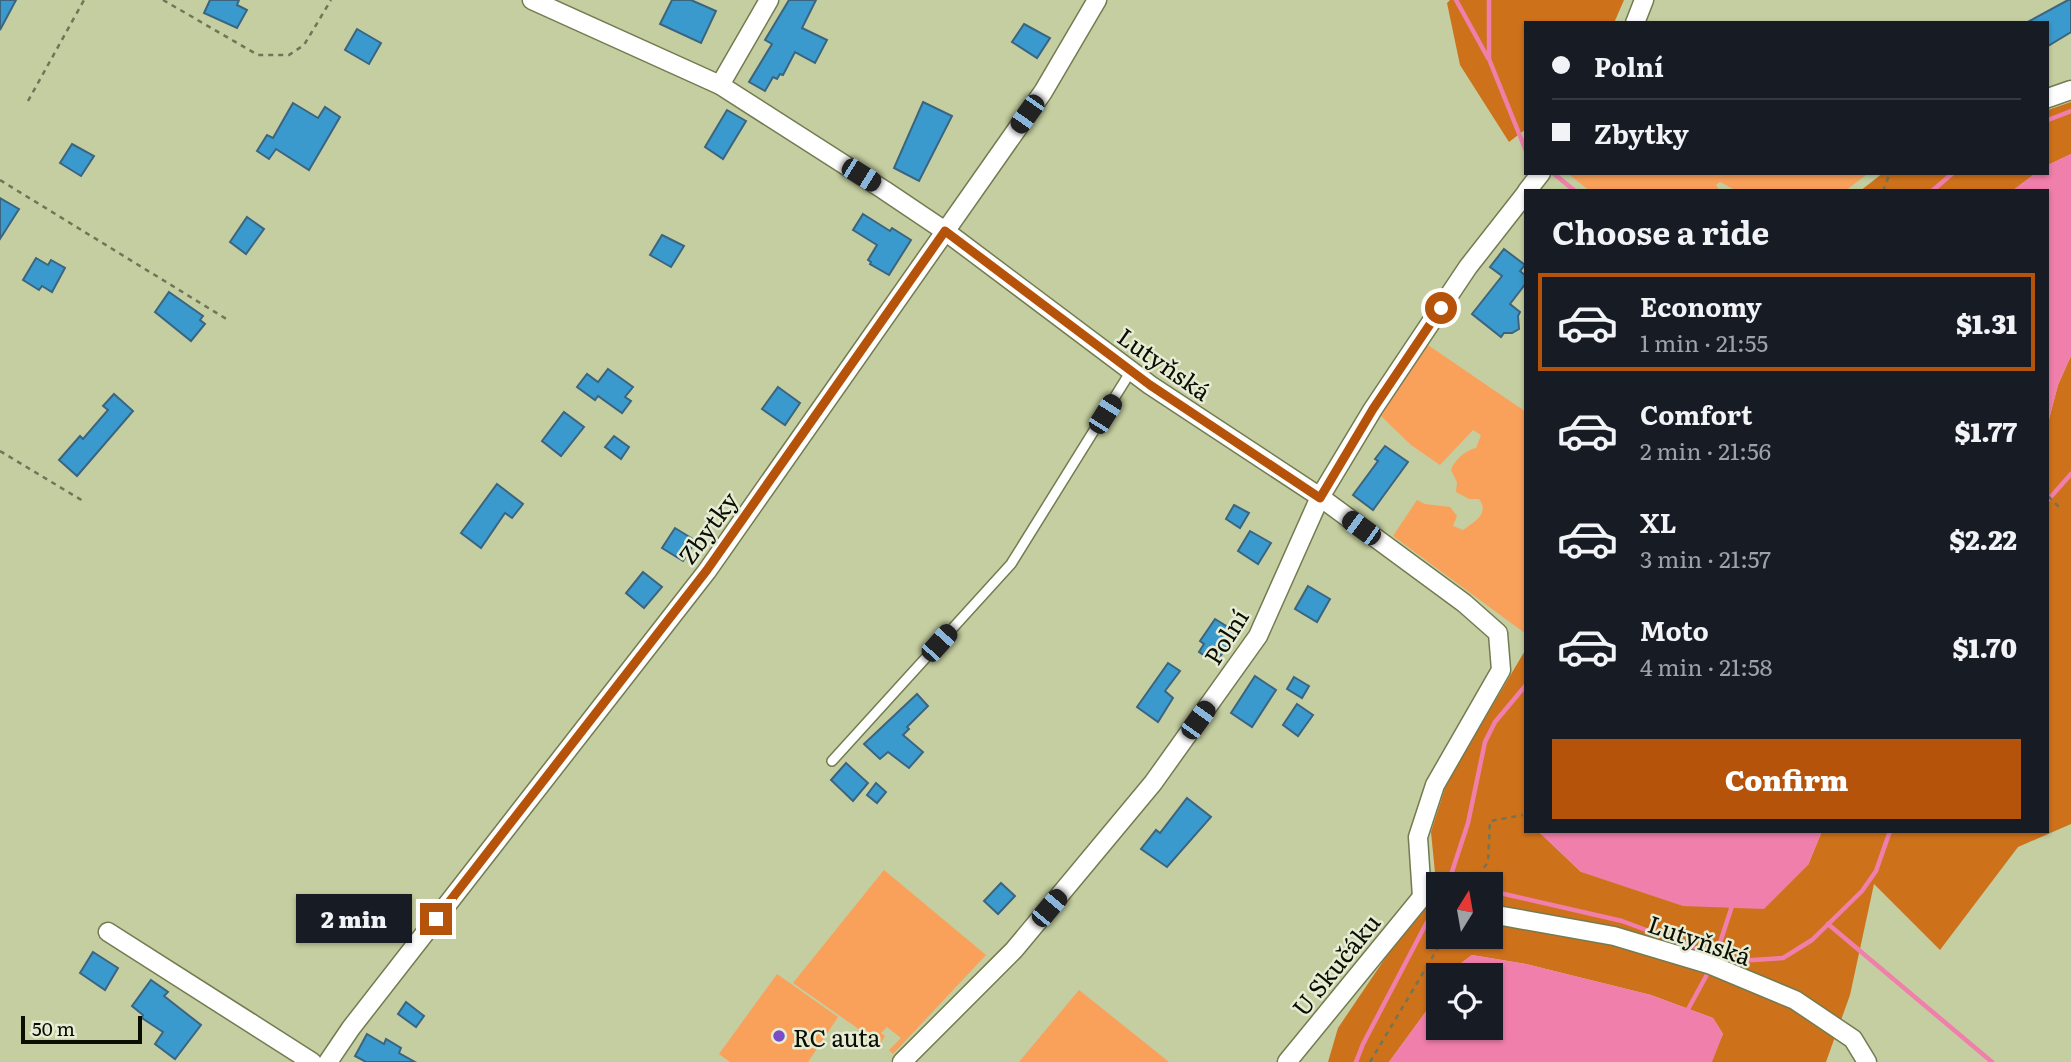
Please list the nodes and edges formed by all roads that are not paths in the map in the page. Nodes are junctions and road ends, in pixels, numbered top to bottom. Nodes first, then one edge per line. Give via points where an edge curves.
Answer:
1 (532, 0) edge
2 (769, 0) edge
3 (1097, 0) edge
4 (1644, 0) edge
5 (1636, 21) edge
6 (720, 85) junction
7 (2071, 90) edge
8 (2049, 98) edge
9 (1524, 196) edge
10 (945, 231) junction
11 (1131, 371) junction
12 (1320, 498) junction
13 (832, 761) dead end
14 (1426, 879) edge
15 (1426, 905) edge
16 (1503, 916) edge
17 (108, 932) dead end
18 (312, 1062) edge
19 (328, 1062) edge
20 (902, 1062) edge
21 (1287, 1062) edge
22 (1867, 1062) edge

1 - 6 street, Lutyňská
2 - 6 street
3 - 10 street, Zbytky via 1043,92
4 - 5 street
6 - 10 street, Lutyňská
7 - 8 street
9 - 12 street, Polní via 1461,278
10 - 11 street, Lutyňská
10 - 19 street, Zbytky via 707,570
11 - 12 street, Lutyňská
11 - 13 lane via 1011,564
12 - 14 street, Lutyňská via 1498,633 1501,670 1435,785 1418,837
12 - 20 street, Polní via 1258,636 1153,782 1014,950
15 - 21 street, U Skučáku
16 - 22 street, Lutyňská via 1614,936 1711,965 1794,1000 1853,1040
17 - 18 street

